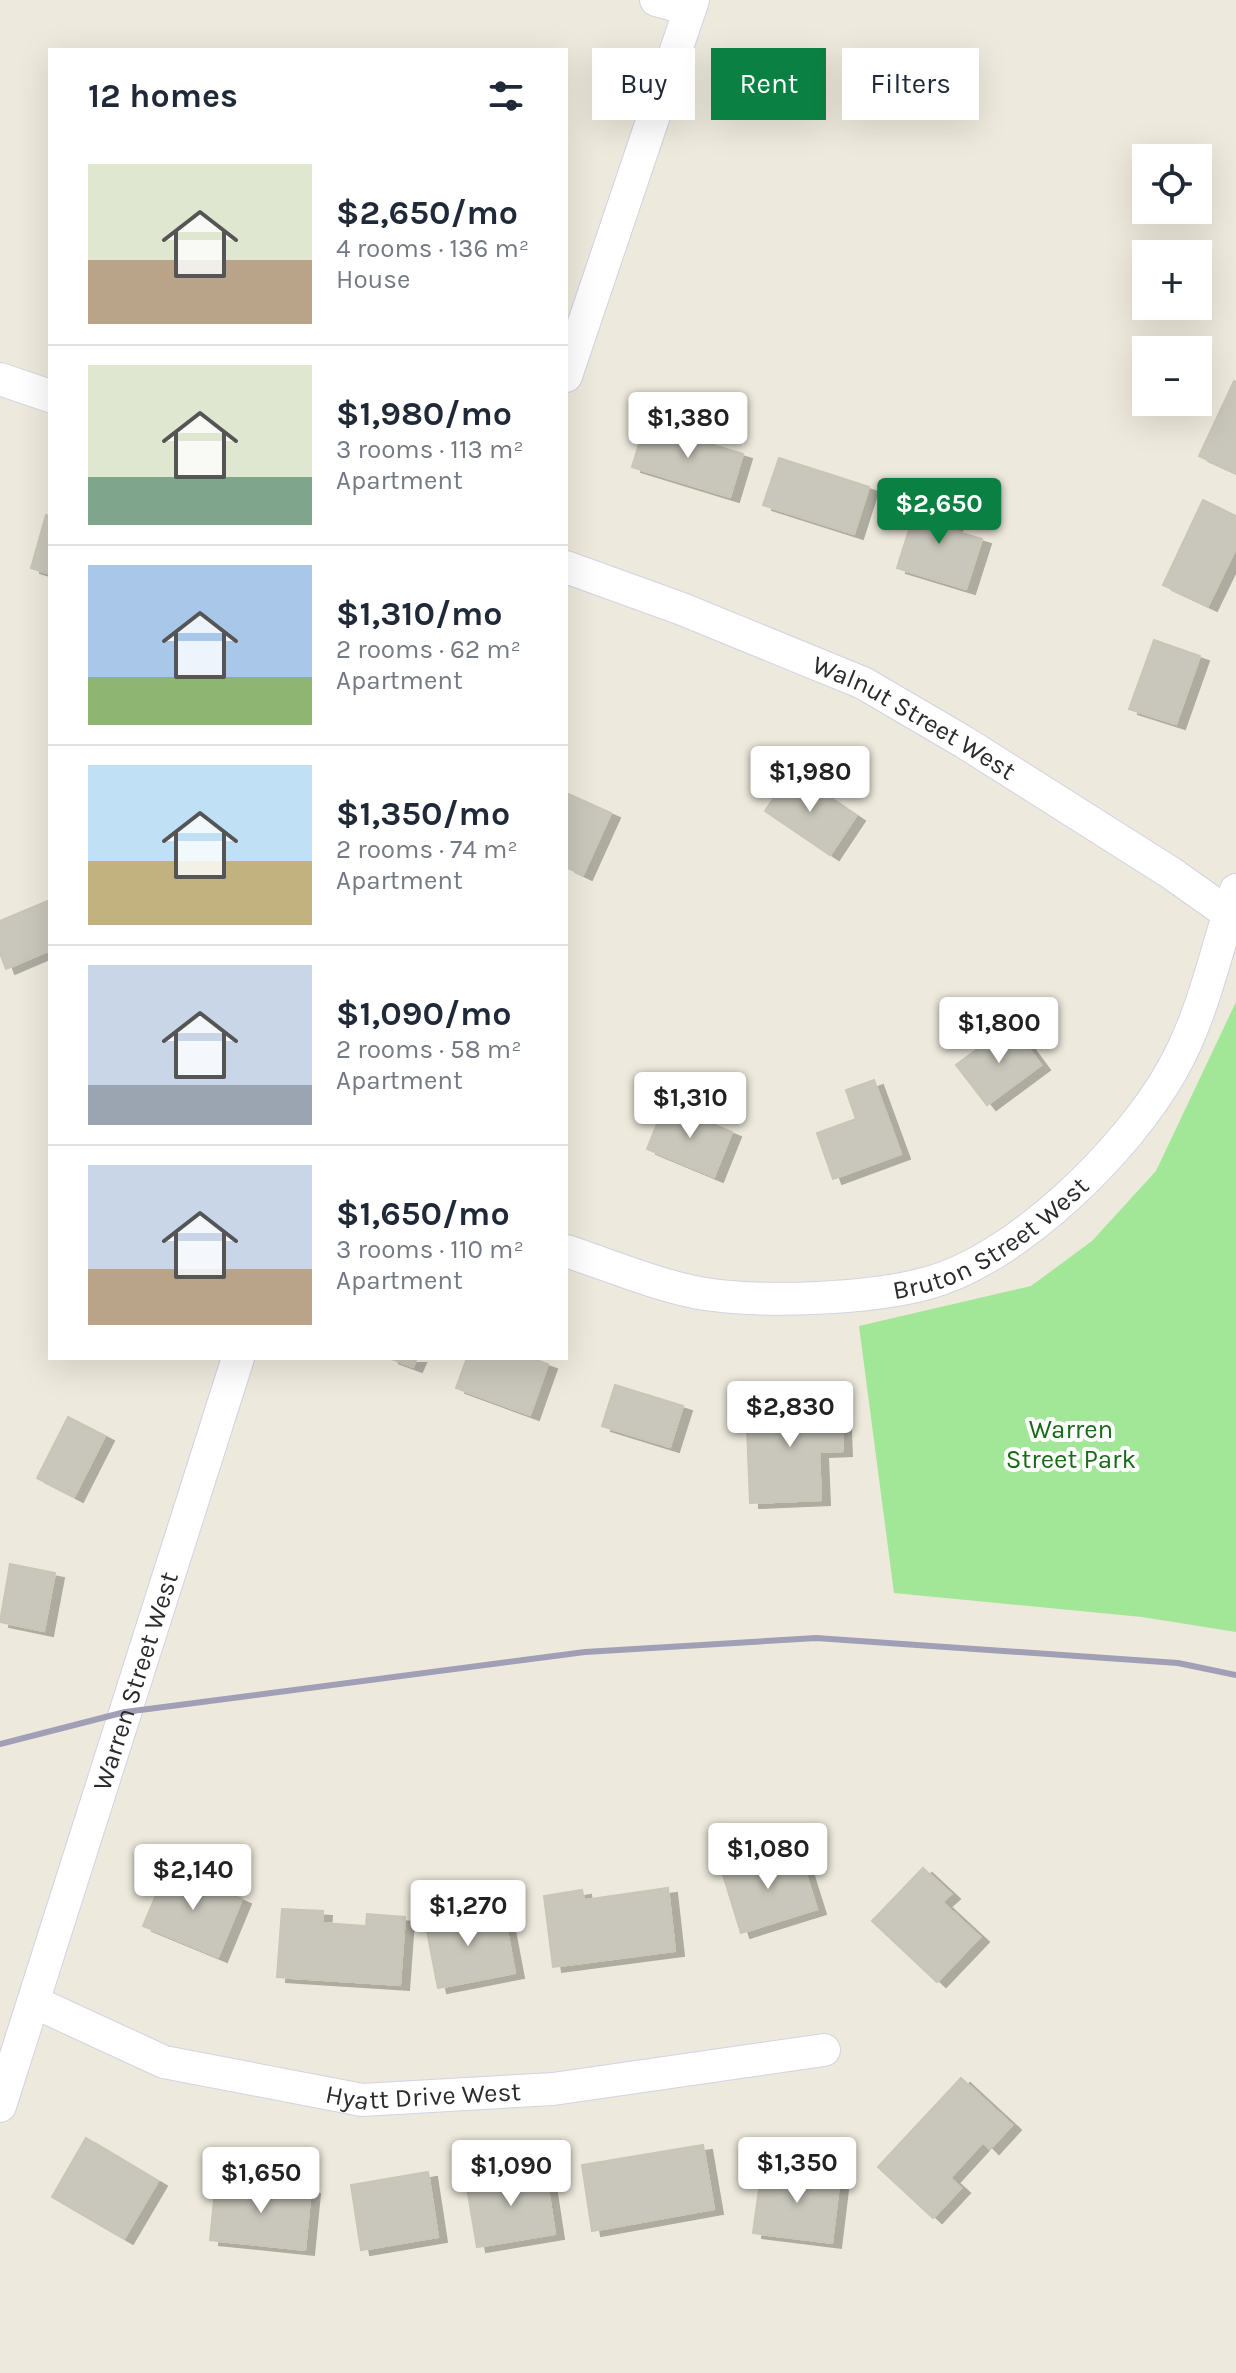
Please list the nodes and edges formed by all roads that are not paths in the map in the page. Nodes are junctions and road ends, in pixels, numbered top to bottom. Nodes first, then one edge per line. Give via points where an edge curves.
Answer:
1 (656, 0) edge
2 (692, 5) edge
3 (568, 370) edge
4 (0, 379) edge
5 (48, 395) edge
6 (568, 568) edge
7 (1233, 907) edge
8 (568, 1252) edge
9 (237, 1360) edge
10 (34, 2002) junction
11 (824, 2050) dead end
12 (0, 2106) edge

1 - 2 street
2 - 3 street
4 - 5 street
6 - 7 street, Walnut Street West via 863,683
7 - 8 street, Bruton Street West via 1196,1017 1171,1072 1131,1131 1068,1196 969,1266 929,1283 888,1290 763,1297 703,1294
9 - 10 street, Warren Street West
10 - 11 street, Hyatt Drive West via 164,2062 362,2100 553,2089
10 - 12 street, Warren Street West

